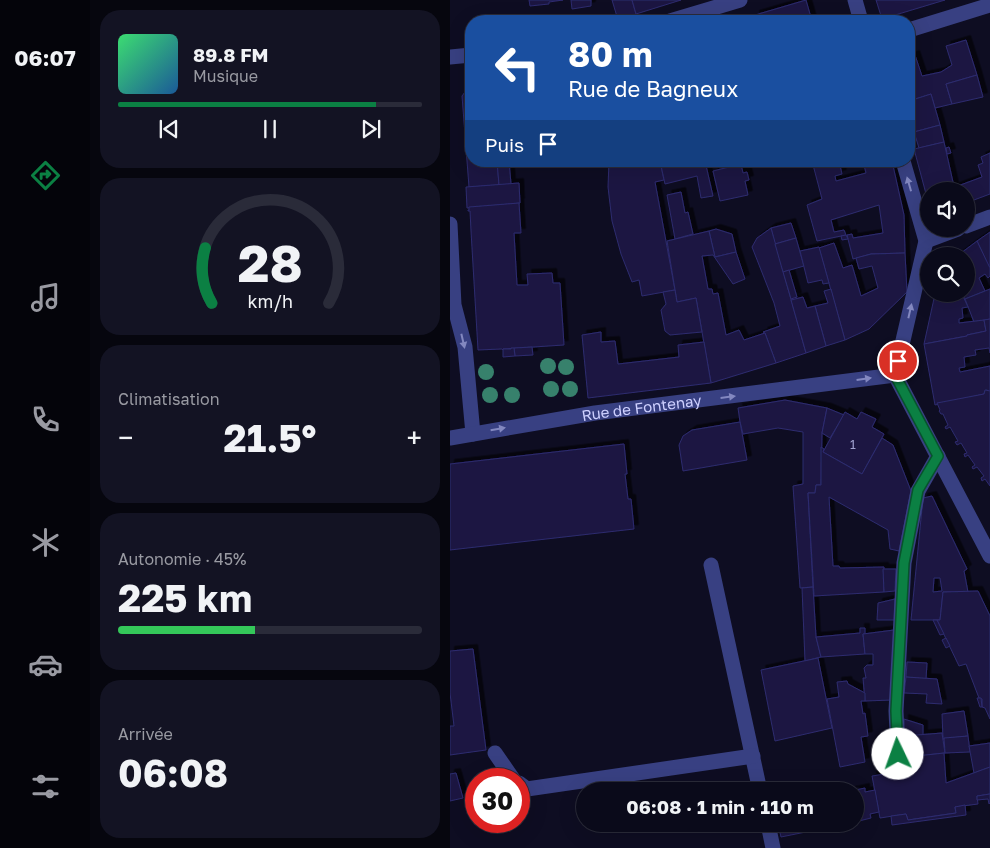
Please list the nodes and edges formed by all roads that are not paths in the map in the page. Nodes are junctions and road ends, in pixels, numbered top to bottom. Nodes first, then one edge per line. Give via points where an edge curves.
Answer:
1 (740, 0) edge
2 (855, 0) edge
3 (990, 5) edge
4 (690, 15) edge
5 (859, 15) edge
6 (915, 28) edge
7 (465, 56) edge
8 (450, 58) edge
9 (905, 167) edge
10 (990, 217) edge
11 (975, 223) edge
12 (450, 224) edge
13 (937, 237) edge
14 (926, 241) junction
15 (895, 375) junction
16 (472, 434) junction
17 (450, 438) edge
18 (938, 456) junction
19 (990, 556) edge
20 (711, 565) dead end
21 (495, 753) dead end
22 (898, 754) dead end
23 (753, 756) junction
24 (505, 768) edge
25 (758, 782) edge
26 (530, 790) edge
27 (770, 832) edge
28 (773, 848) edge

1 - 4 street
2 - 5 street
3 - 6 street
7 - 8 street
14 -> 9 street
10 - 11 street
12 -> 16 street via 454,305 465,347
13 - 14 street
15 -> 14 street
16 -> 15 street, Rue de Fontenay via 595,413
15 - 18 street
16 - 17 street, Rue de Fontenay
18 - 19 street
18 - 22 street via 918,490 904,563 896,711
20 - 23 street
21 - 24 street
23 - 25 street
23 - 26 street
27 - 28 street

